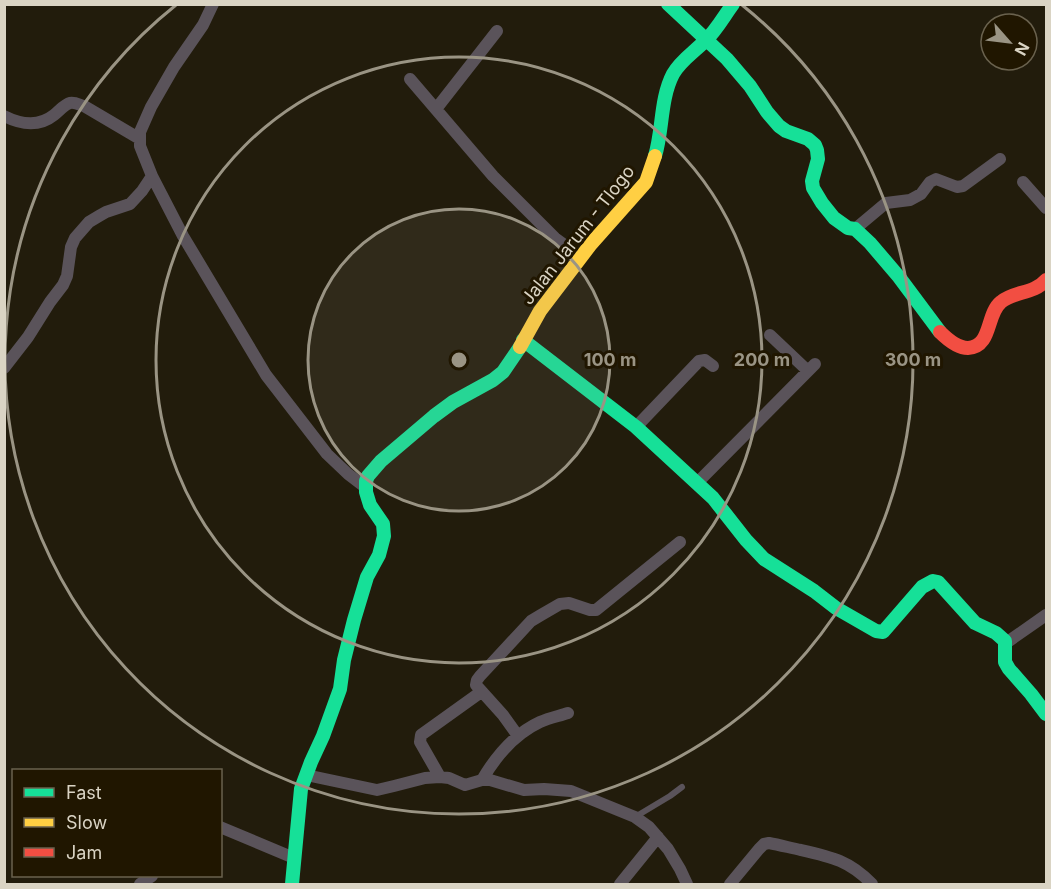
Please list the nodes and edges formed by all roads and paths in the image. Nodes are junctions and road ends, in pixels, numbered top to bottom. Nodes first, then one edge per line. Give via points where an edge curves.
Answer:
1 (213, 4) edge
2 (668, 4) edge
3 (733, 4) edge
4 (497, 31) dead end
5 (707, 40) junction
6 (410, 79) dead end
7 (436, 109) junction
8 (4, 116) edge
9 (140, 140) junction
10 (1000, 159) dead end
11 (152, 176) junction
12 (1023, 182) dead end
13 (1047, 208) edge
14 (855, 229) junction
15 (581, 257) junction
16 (1047, 280) edge
17 (770, 335) dead end
18 (523, 340) junction
19 (713, 366) dead end
20 (4, 368) edge
21 (636, 427) junction
22 (697, 483) junction
23 (365, 487) junction
24 (680, 542) dead end
25 (1047, 615) edge
26 (1006, 643) junction
27 (481, 692) junction
28 (568, 713) dead end
29 (1047, 714) edge
30 (518, 736) junction
31 (306, 776) junction
32 (440, 777) junction
33 (482, 780) junction
34 (682, 788) dead end
35 (635, 817) junction
36 (222, 827) edge
37 (658, 837) junction
38 (294, 858) junction
39 (296, 882) edge
40 (620, 885) edge
41 (687, 885) edge
42 (730, 885) edge
43 (873, 885) edge

1 - 9 street via 151,107
2 - 5 street
3 - 5 street, Jalan Jarum - Tlogo
4 - 7 street
5 - 14 street via 734,67 771,119 782,129 812,142 818,159 812,179 814,190 826,210 842,225
5 - 15 street, Jalan Jarum - Tlogo via 672,76 659,143 646,182
6 - 7 street
7 - 15 street via 493,176 555,238
8 - 9 street via 38,123 75,103
9 - 11 street
10 - 14 street via 963,186 957,188 936,179 910,200 886,203
11 - 20 street via 130,204 89,222 75,238 63,285
11 - 23 street via 266,375 327,454
12 - 13 street
14 - 16 street via 904,283 938,331 963,349 977,346 984,339 998,303 1019,292 1038,289
15 - 18 street, Jalan Jarum - Tlogo via 540,310
17 - 22 street via 812,368
18 - 21 street
18 - 23 street, Jalan Jarum - Tlogo via 498,377 434,416 381,460 368,476
19 - 21 street via 699,361
21 - 22 street
22 - 26 street via 765,559 876,631 886,630 922,588 933,581 943,586 975,623
23 - 31 street via 370,505 383,524 384,536 354,620 340,689
24 - 27 street via 596,610 560,604 531,621 477,680
25 - 26 street
26 - 29 street via 1004,659 1009,669
27 - 30 street
27 - 32 street via 421,735 420,742
28 - 30 street via 539,723
30 - 33 street via 502,750
31 - 32 street via 377,790
31 - 38 street
32 - 33 street via 465,785
33 - 35 street via 525,790 572,791
34 - 35 lane
35 - 37 street
36 - 38 street
37 - 40 street
37 - 41 street
38 - 39 street
42 - 43 street via 759,849 769,843 840,860

